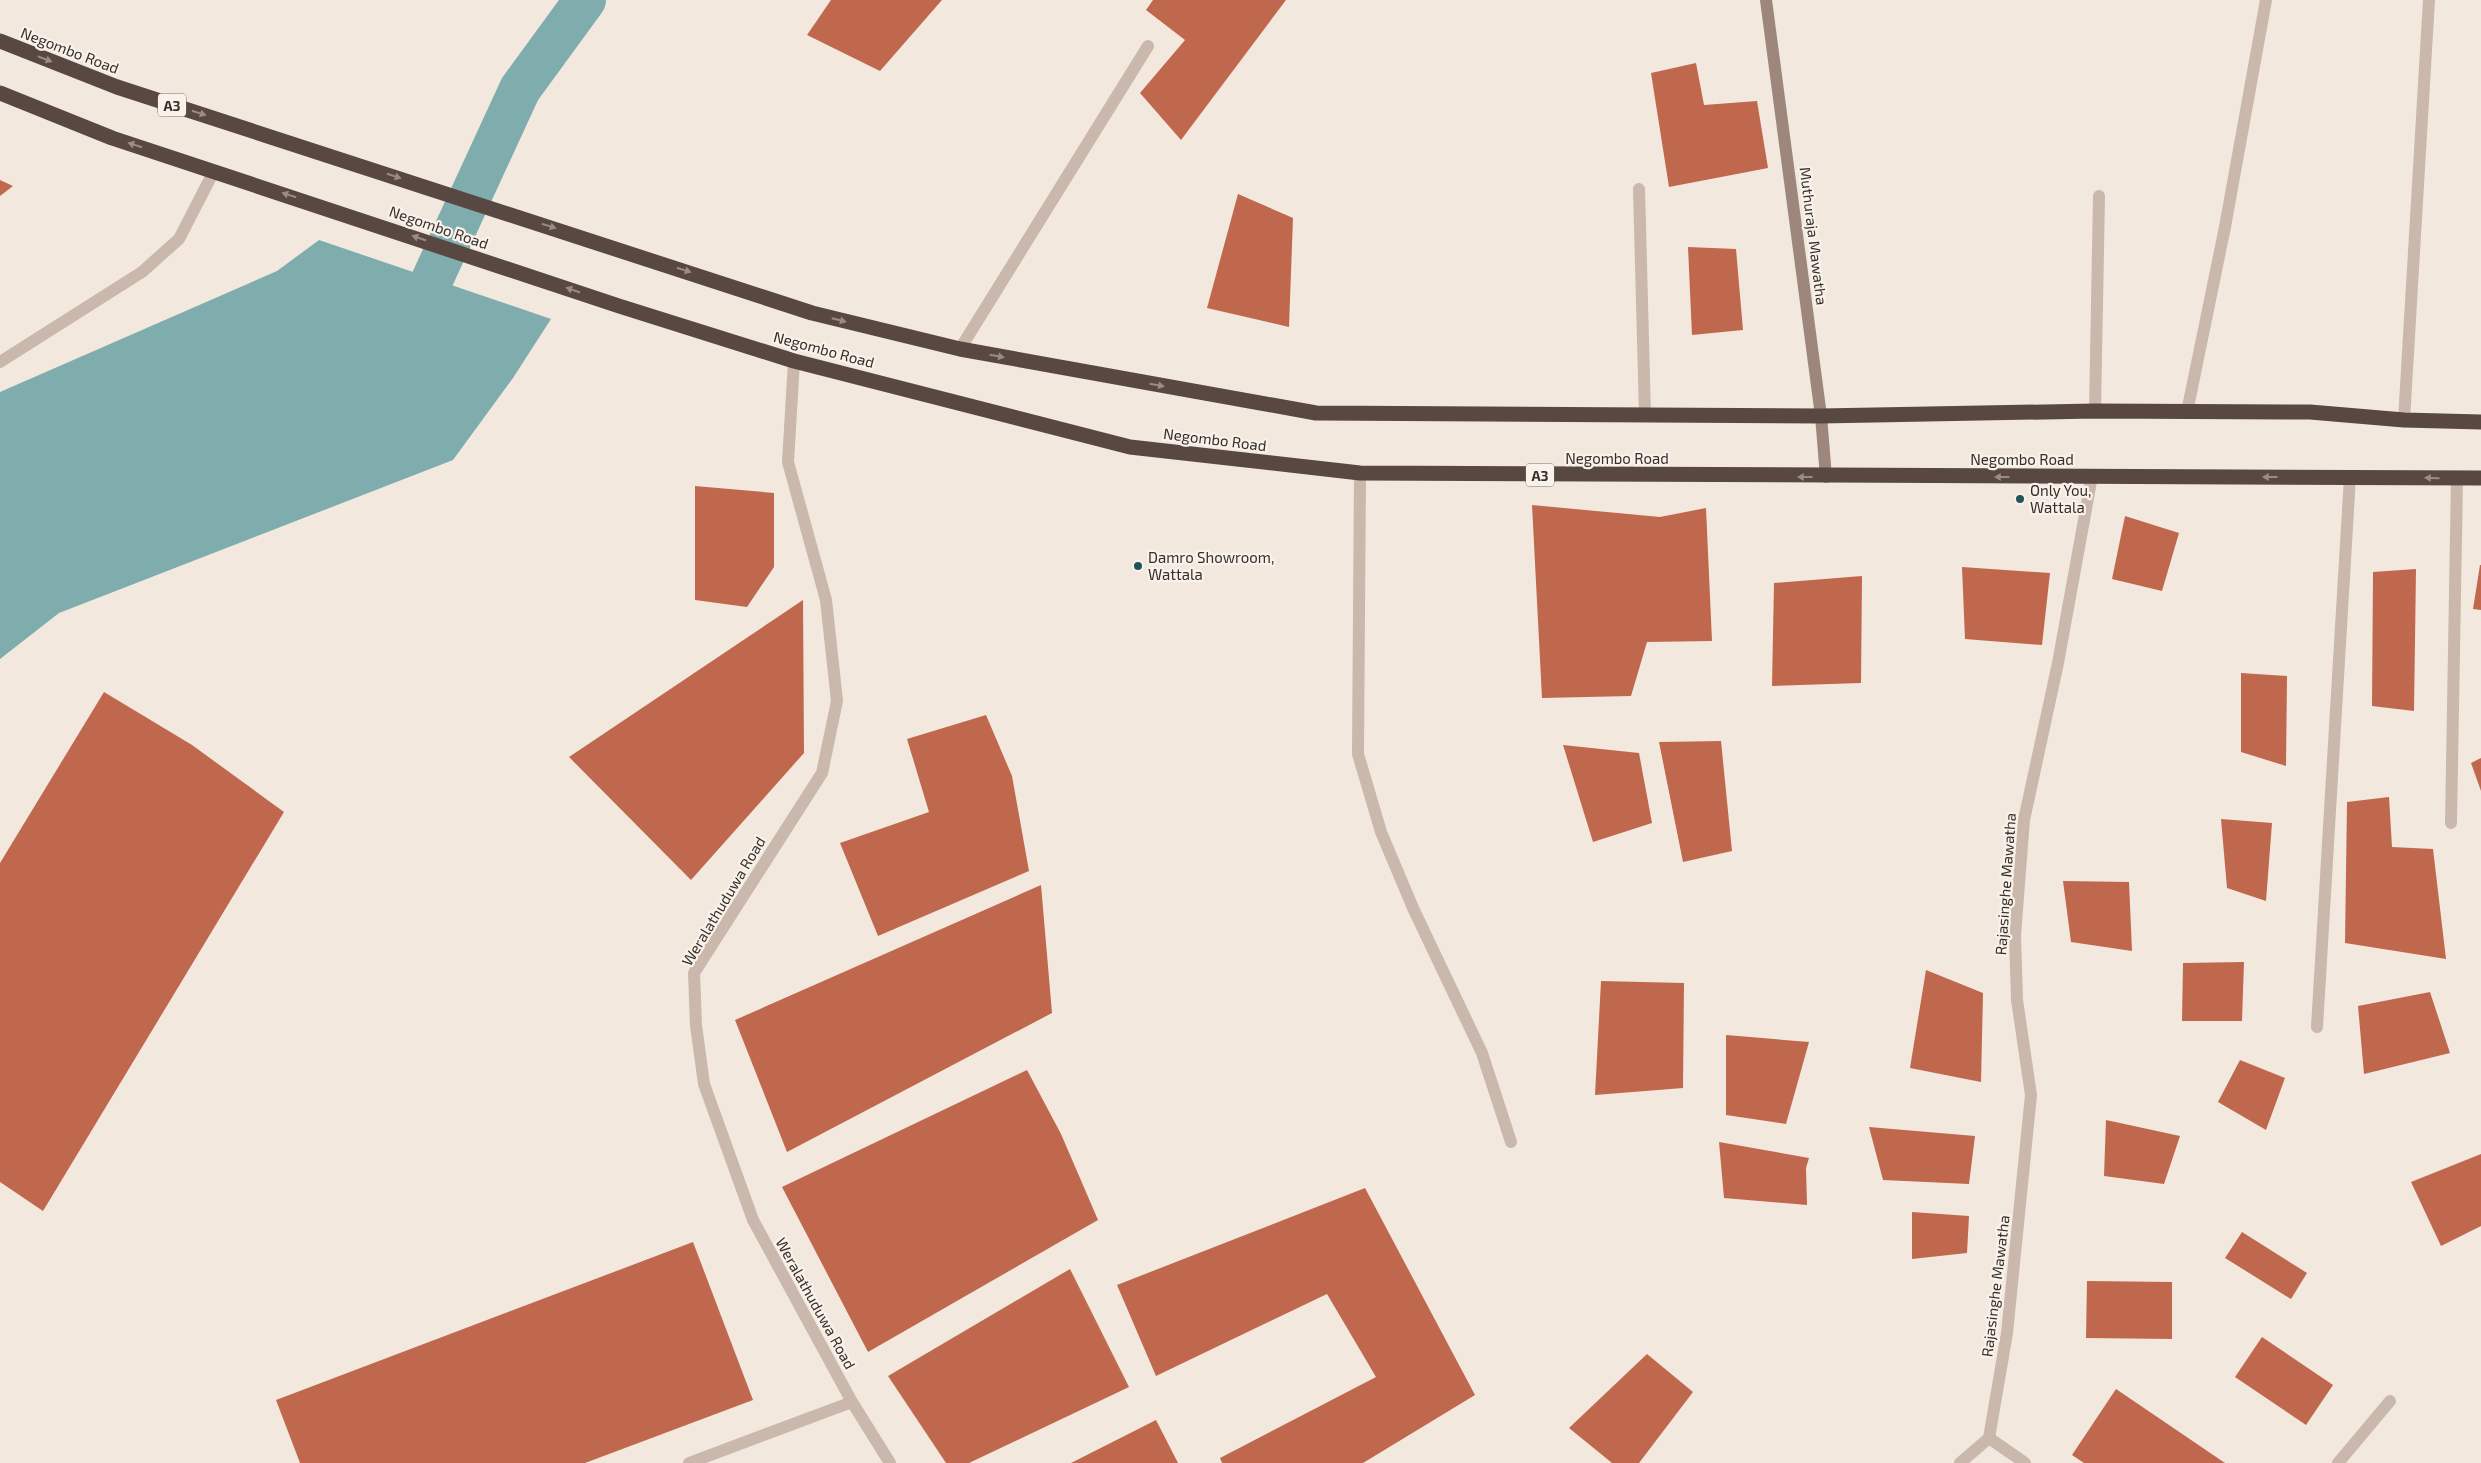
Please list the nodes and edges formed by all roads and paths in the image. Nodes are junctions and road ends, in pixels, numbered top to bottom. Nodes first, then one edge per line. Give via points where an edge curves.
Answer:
1 (1766, 0) edge
2 (2266, 0) edge
3 (2429, 0) edge
4 (0, 41) edge
5 (1148, 46) dead end
6 (0, 93) edge
7 (214, 171) junction
8 (1639, 189) dead end
9 (2099, 196) dead end
10 (960, 349) junction
11 (794, 361) junction
12 (0, 362) edge
13 (2094, 411) junction
14 (2187, 412) junction
15 (1645, 415) junction
16 (1821, 416) junction
17 (2404, 420) junction
18 (2481, 422) edge
19 (1360, 473) junction
20 (2092, 476) junction
21 (1826, 477) junction
22 (2350, 477) junction
23 (2457, 478) junction
24 (2481, 478) edge
25 (2451, 823) dead end
26 (2317, 1027) dead end
27 (1510, 1142) dead end
28 (2390, 1401) dead end
29 (852, 1402) junction
30 (1989, 1438) junction
31 (689, 1463) edge
32 (890, 1463) edge
33 (1960, 1463) edge
34 (2025, 1463) edge
35 (2338, 1463) edge

1 - 16 street, Muthuraja Mawatha
2 - 14 street
3 - 17 street
4 -> 10 highway, Negombo Road / A3 via 117,87 812,313
5 - 10 street
7 -> 6 highway, Negombo Road / A3 via 112,138
11 -> 7 highway, Negombo Road / A3
7 - 12 street via 179,239 142,272
8 - 15 street
9 - 13 street
10 -> 15 highway, Negombo Road / A3 via 1316,413
11 - 19 highway, Negombo Road / A3 via 1130,447
11 - 29 street, Weralathuduwa Road via 788,462 826,600 837,701 822,773 694,973 696,1025 704,1084 753,1220
13 - 14 highway, Negombo Road / A3
13 - 16 highway, Negombo Road / A3
14 - 17 highway, Negombo Road / A3 via 2310,412
15 - 16 highway, Negombo Road / A3
16 - 21 street, Muthuraja Mawatha
17 - 18 highway, Negombo Road / A3
21 -> 19 highway, Negombo Road / A3
19 - 27 street via 1358,754 1381,832 1482,1053
20 -> 21 highway, Negombo Road / A3
22 -> 20 highway, Negombo Road / A3
20 - 30 street, Rajasinghe Mawatha via 2058,662 2024,820 2015,935 2017,1000 2032,1095 2007,1333
23 -> 22 highway, Negombo Road / A3
22 - 26 street
23 - 24 highway, Negombo Road / A3
23 - 25 street
28 - 35 street
29 - 31 street
29 - 32 street, Weralathuduwa Road
30 - 33 street
30 - 34 street

